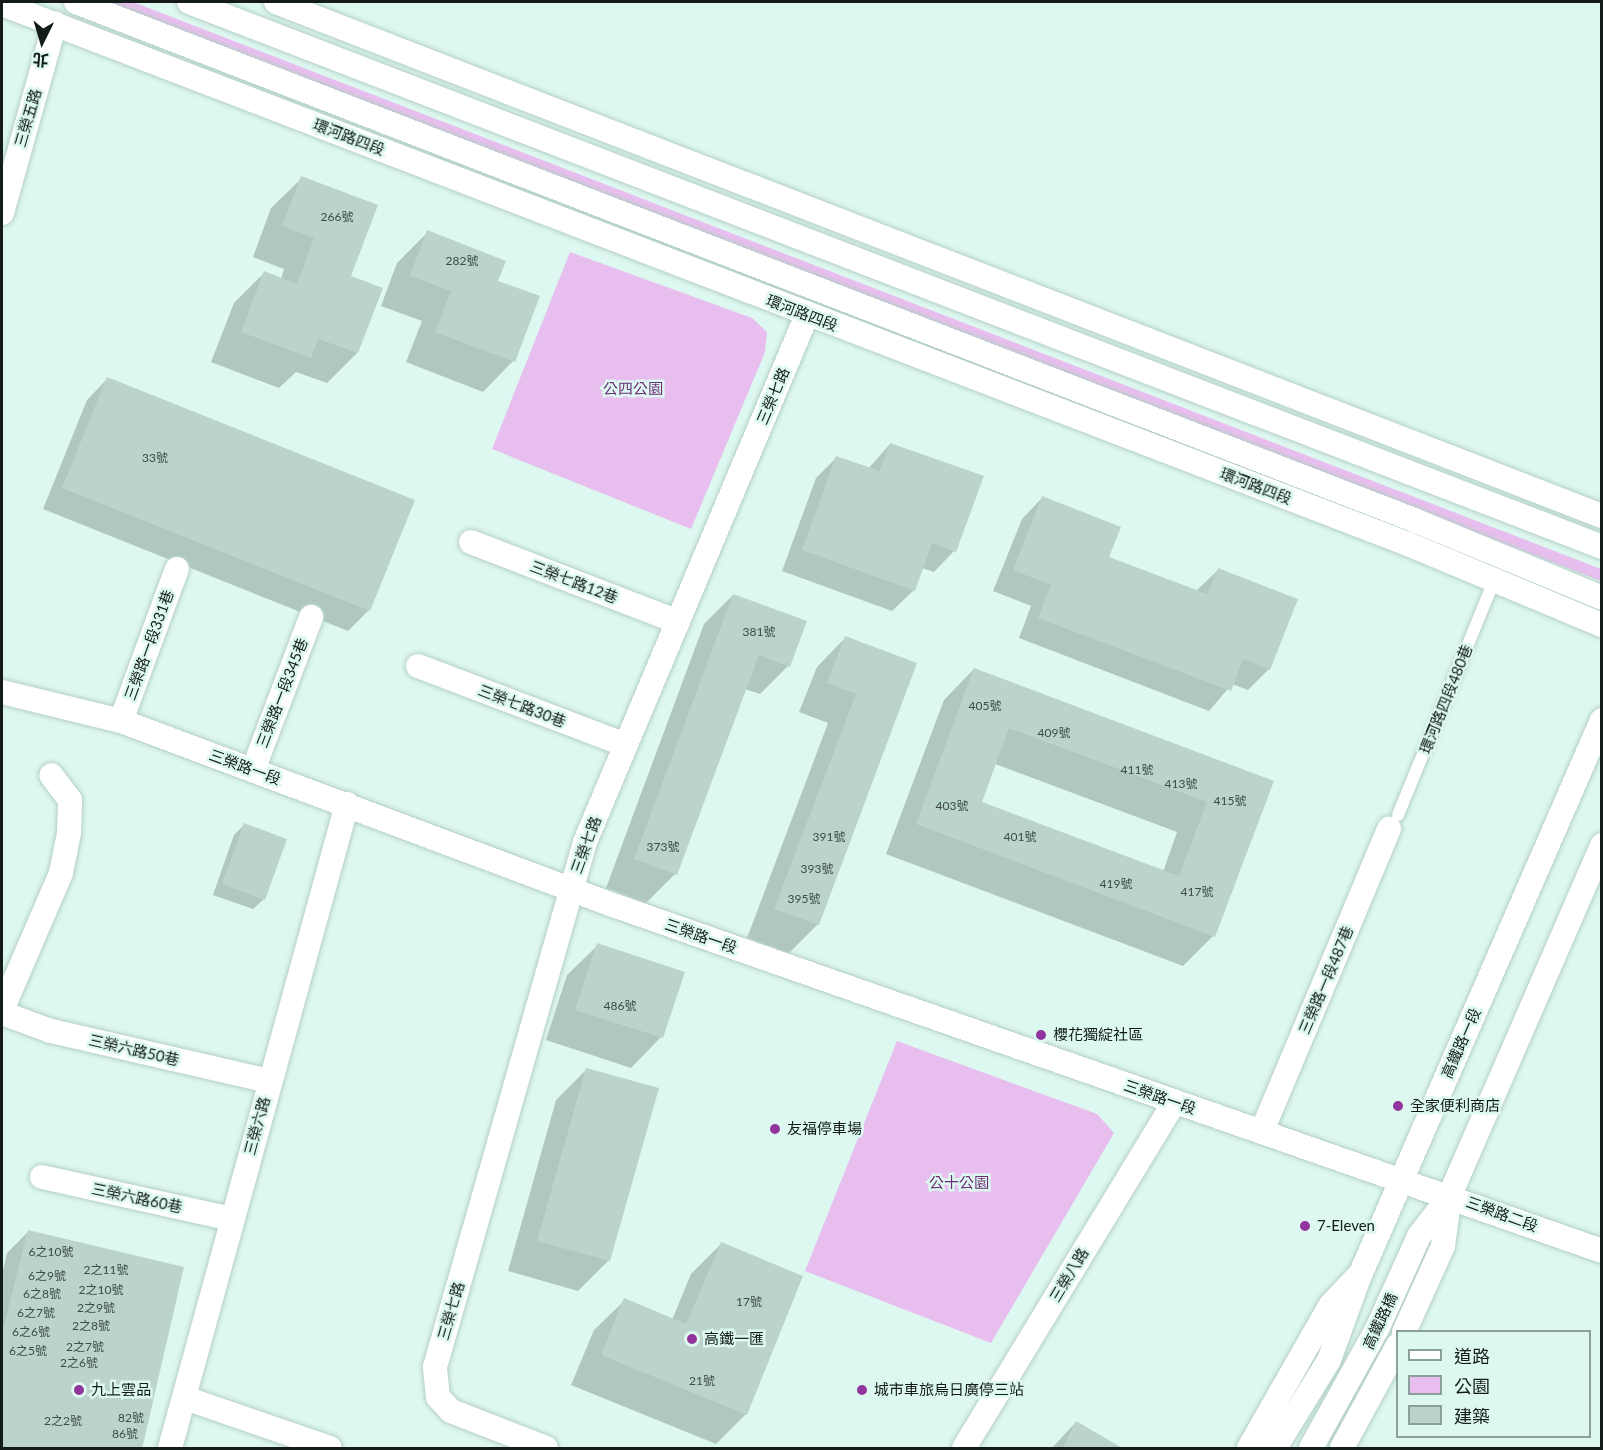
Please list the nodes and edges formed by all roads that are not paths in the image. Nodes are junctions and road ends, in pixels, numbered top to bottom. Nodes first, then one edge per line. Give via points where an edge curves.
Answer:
1 (76, 2) edge
2 (189, 2) edge
3 (276, 2) edge
4 (2, 4) edge
5 (55, 23) junction
6 (2, 213) edge
7 (807, 315) junction
8 (1602, 516) edge
9 (471, 542) dead end
10 (1602, 547) edge
11 (177, 569) dead end
12 (1493, 583) junction
13 (1602, 598) edge
14 (311, 617) dead end
15 (678, 622) junction
16 (1602, 625) edge
17 (418, 666) dead end
18 (4, 694) edge
19 (1602, 720) edge
20 (122, 721) junction
21 (626, 745) junction
22 (253, 770) junction
23 (51, 775) dead end
24 (347, 804) junction
25 (1394, 822) joint
26 (1602, 845) edge
27 (570, 888) junction
28 (2, 1012) edge
29 (269, 1081) junction
30 (1174, 1102) junction
31 (1262, 1131) junction
32 (42, 1177) dead end
33 (1402, 1178) junction
34 (1450, 1195) junction
35 (232, 1219) junction
36 (1602, 1251) edge
37 (1361, 1273) junction
38 (1405, 1330) edge
39 (1396, 1349) edge
40 (185, 1398) junction
41 (170, 1449) edge
42 (330, 1449) edge
43 (546, 1449) edge
44 (964, 1449) edge
45 (1249, 1449) edge
46 (1275, 1449) edge
47 (1311, 1449) edge
48 (1342, 1449) edge

1 - 13 street, 環河路四段 via 1403,516
2 - 10 street
3 - 8 street
4 - 5 street, 環河路四段
5 - 6 street, 三榮五路
5 - 7 street, 環河路四段
7 - 12 street, 環河路四段 via 1408,544
7 - 15 street, 三榮七路
9 - 15 street, 三榮七路12巷
11 - 20 street, 三榮路一段331巷
12 - 16 street, 環河路四段
12 - 25 lane, 環河路四段480巷
14 - 22 street, 三榮路一段345巷
15 - 21 street, 三榮七路
17 - 21 street, 三榮七路30巷
18 - 20 street, 三榮路一段
19 - 33 street, 高鐵路一段
20 - 22 street, 三榮路一段
21 - 27 street, 三榮七路
22 - 24 street, 三榮路一段
23 - 28 street via 70,800 69,833 56,884
24 - 27 street, 三榮路一段
24 - 29 street, 三榮六路
25 - 31 street, 三榮路一段487巷
26 - 34 street
27 - 30 street, 三榮路一段
27 - 43 street, 三榮七路 via 435,1367 438,1397 469,1420
28 - 29 street, 三榮六路50巷 via 51,1031
29 - 35 street, 三榮六路
30 - 31 street, 三榮路一段
30 - 44 street, 三榮八路
31 - 33 street, 三榮路一段
32 - 35 street, 三榮六路60巷
33 - 34 street, 三榮路二段
33 - 37 street, 高鐵路一段
34 - 36 street, 三榮路二段
34 - 38 street via 1443,1246
34 - 47 street, 高鐵路橋 via 1419,1236 1378,1327
35 - 40 street, 三榮六路
37 - 45 street, 高鐵路一段 via 1330,1305
37 - 46 street, 高鐵路橋 via 1329,1360
39 - 48 street
40 - 41 street, 三榮六路
40 - 42 street

